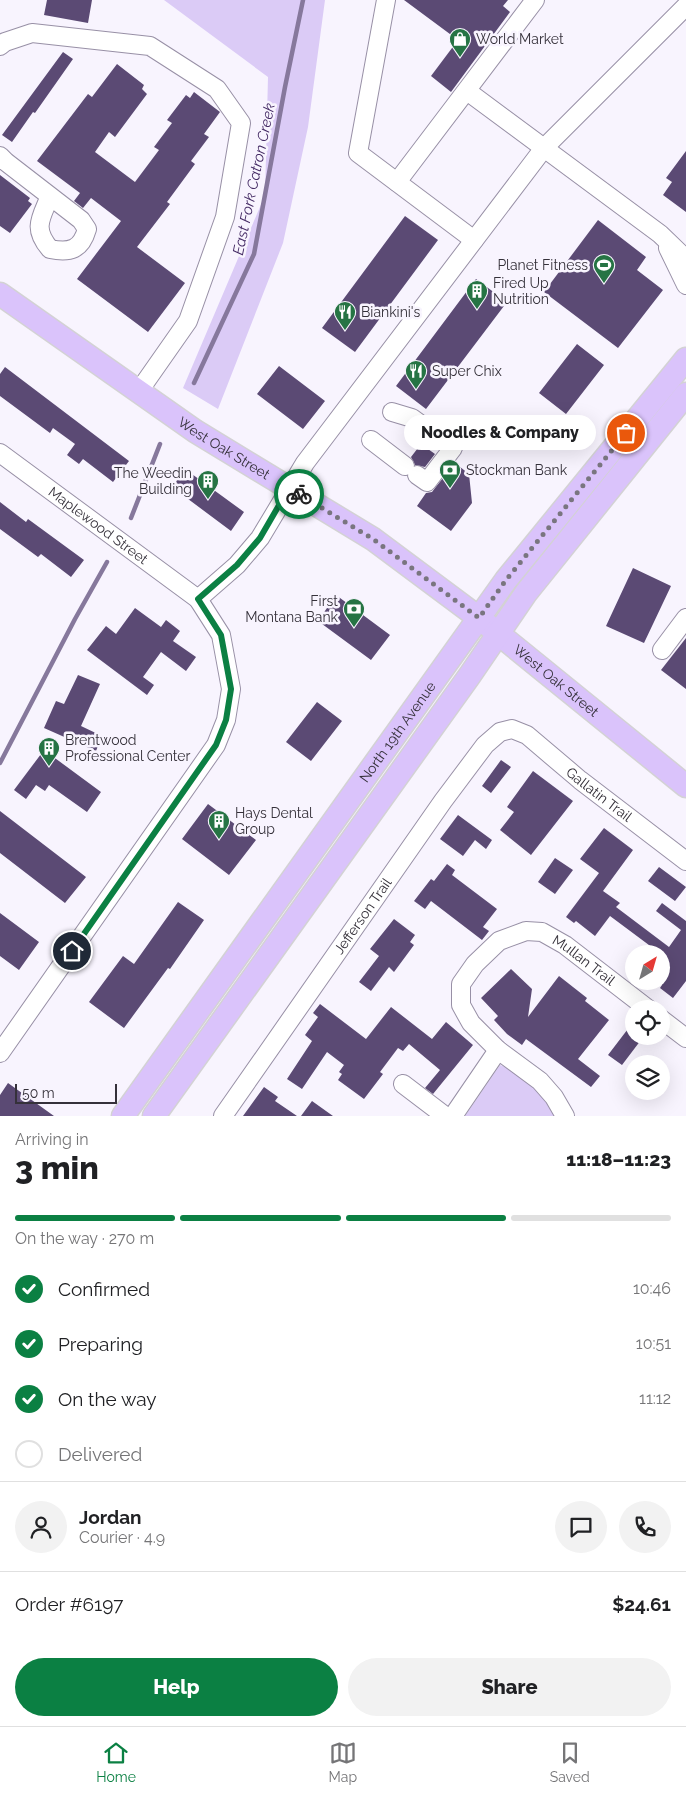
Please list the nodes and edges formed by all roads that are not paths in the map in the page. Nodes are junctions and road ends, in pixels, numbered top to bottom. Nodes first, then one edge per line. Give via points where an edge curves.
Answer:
1 (386, 0) edge
2 (536, 0) edge
3 (686, 6) edge
4 (0, 46) edge
5 (467, 91) junction
6 (544, 148) junction
7 (0, 156) edge
8 (397, 182) junction
9 (50, 196) dead end
10 (660, 234) junction
11 (474, 240) junction
12 (686, 259) edge
13 (686, 285) edge
14 (0, 294) edge
15 (686, 359) edge
16 (139, 391) junction
17 (686, 394) edge
18 (392, 412) dead end
19 (371, 440) dead end
20 (0, 453) edge
21 (289, 488) junction
22 (198, 599) junction
23 (479, 618) junction
24 (686, 618) edge
25 (499, 634) junction
26 (662, 650) dead end
27 (512, 729) joint
28 (686, 786) edge
29 (686, 861) edge
30 (636, 1000) edge
31 (670, 1026) edge
32 (686, 1038) edge
33 (498, 1050) junction
34 (0, 1054) edge
35 (403, 1084) dead end
36 (124, 1116) edge
37 (154, 1116) edge
38 (223, 1116) edge
39 (445, 1116) edge
40 (453, 1116) edge
41 (564, 1116) edge

1 - 8 street via 358,153
2 - 5 street
3 - 6 street
4 - 16 street via 32,33 150,46 217,89 241,123 225,218 188,321
5 - 6 street
5 - 8 street
6 - 10 street
6 - 11 street
7 - 9 street
8 - 11 street
10 - 12 street
10 - 13 street
11 - 21 street
14 - 16 main road, West Oak Street
15 - 23 main road, North 19th Avenue via 506,580
16 - 21 main road, West Oak Street via 195,431
17 - 25 main road, North 19th Avenue via 526,593
18 - 19 street via 412,418 453,448 427,482
20 - 22 street, Maplewood Street
21 - 22 street via 260,538 237,565
21 - 23 main road, West Oak Street via 373,539
22 - 34 street via 221,635 231,689 226,720 216,745
23 - 25 main road, West Oak Street
23 - 36 main road, North 19th Avenue
24 - 26 street
25 - 28 main road, West Oak Street
25 - 37 main road, North 19th Avenue
27 - 29 street, Gallatin Trail via 527,736
27 - 38 street, Jefferson Trail via 500,732 485,746 443,801
30 - 33 street, Mullan Trail via 565,945 542,932 512,934 493,946 461,984 461,1005 471,1023
31 - 32 street
33 - 40 street
33 - 41 street, Mullan Trail via 540,1081
35 - 39 street

